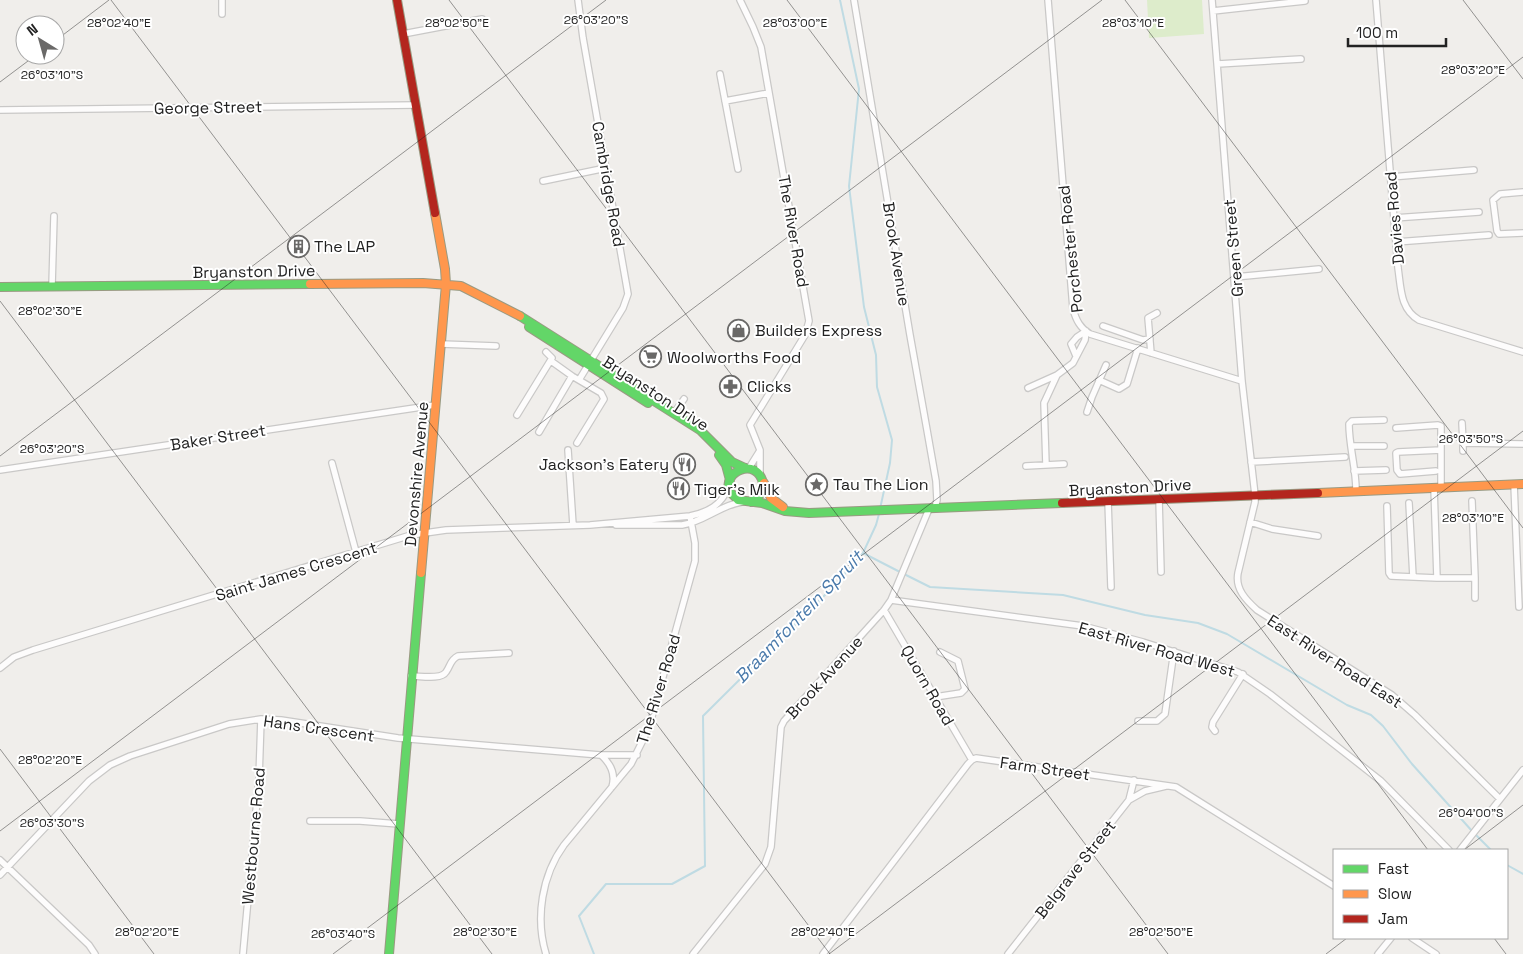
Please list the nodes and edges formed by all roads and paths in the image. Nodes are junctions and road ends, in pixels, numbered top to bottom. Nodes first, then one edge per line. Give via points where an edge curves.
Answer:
1 (222, 0) edge
2 (397, 0) edge
3 (578, 0) edge
4 (740, 0) edge
5 (854, 0) edge
6 (1048, 0) edge
7 (1212, 0) edge
8 (1376, 0) edge
9 (1304, 1) edge
10 (1213, 11) junction
11 (222, 14) dead end
12 (482, 19) dead end
13 (403, 34) junction
14 (1301, 59) dead end
15 (1218, 64) junction
16 (720, 74) dead end
17 (769, 92) junction
18 (725, 101) junction
19 (416, 105) junction
20 (0, 110) edge
21 (606, 168) junction
22 (738, 169) dead end
23 (1474, 170) dead end
24 (1391, 177) junction
25 (543, 181) dead end
26 (1523, 192) edge
27 (1479, 212) dead end
28 (54, 216) dead end
29 (1394, 218) junction
30 (1523, 233) edge
31 (1489, 235) dead end
32 (1396, 242) junction
33 (1319, 269) dead end
34 (1235, 277) junction
35 (446, 284) junction
36 (52, 286) junction
37 (0, 287) edge
38 (1156, 313) dead end
39 (1103, 326) dead end
40 (1086, 331) junction
41 (1150, 339) junction
42 (441, 344) junction
43 (496, 346) dead end
44 (1138, 348) junction
45 (546, 352) dead end
46 (1151, 352) junction
47 (1523, 352) edge
48 (1076, 356) junction
49 (550, 361) junction
50 (590, 362) junction
51 (1106, 365) dead end
52 (1057, 374) junction
53 (572, 376) junction
54 (579, 380) junction
55 (1099, 380) junction
56 (1242, 381) junction
57 (1028, 388) dead end
58 (684, 399) dead end
59 (436, 405) junction
60 (1087, 412) dead end
61 (674, 413) junction
62 (517, 415) dead end
63 (1384, 420) dead end
64 (1462, 423) dead end
65 (1396, 428) dead end
66 (539, 432) dead end
67 (577, 443) dead end
68 (1463, 443) junction
69 (1523, 444) edge
70 (1351, 446) junction
71 (1384, 446) dead end
72 (568, 450) dead end
73 (760, 450) junction
74 (1442, 450) junction
75 (1463, 451) dead end
76 (1345, 457) dead end
77 (1251, 462) junction
78 (332, 463) dead end
79 (1064, 464) dead end
80 (1046, 465) junction
81 (1026, 466) dead end
82 (747, 468) junction
83 (0, 470) edge
84 (1386, 470) dead end
85 (1354, 471) junction
86 (1436, 472) dead end
87 (762, 478) junction
88 (1523, 480) edge
89 (729, 484) junction
90 (1514, 484) junction
91 (1523, 484) edge
92 (1472, 486) junction
93 (1437, 487) junction
94 (1356, 490) junction
95 (1255, 495) junction
96 (1159, 499) junction
97 (1108, 501) junction
98 (1472, 501) dead end
99 (747, 502) junction
100 (1409, 503) dead end
101 (1387, 506) dead end
102 (932, 509) junction
103 (789, 511) junction
104 (690, 516) junction
105 (1250, 522) junction
106 (602, 523) junction
107 (691, 524) junction
108 (573, 525) junction
109 (424, 532) junction
110 (1318, 536) dead end
111 (356, 552) junction
112 (1161, 572) dead end
113 (1413, 578) junction
114 (1437, 578) junction
115 (1475, 578) junction
116 (1111, 587) dead end
117 (1476, 598) dead end
118 (890, 600) junction
119 (1520, 606) dead end
120 (884, 610) junction
121 (940, 652) dead end
122 (1174, 652) junction
123 (509, 653) dead end
124 (0, 668) edge
125 (1243, 674) junction
126 (412, 676) junction
127 (935, 697) junction
128 (261, 719) junction
129 (1138, 721) dead end
130 (1215, 731) dead end
131 (406, 739) junction
132 (600, 755) junction
133 (637, 755) junction
134 (972, 760) junction
135 (1523, 770) edge
136 (1134, 780) junction
137 (1171, 786) junction
138 (610, 791) junction
139 (1500, 799) junction
140 (1129, 800) junction
141 (310, 821) dead end
142 (399, 824) junction
143 (1448, 849) edge
144 (1461, 849) edge
145 (0, 860) edge
146 (8, 867) junction
147 (0, 875) edge
148 (1333, 885) edge
149 (1390, 939) edge
150 (1413, 939) edge
151 (1426, 951) edge
152 (95, 954) edge
153 (243, 954) edge
154 (389, 954) edge
155 (546, 954) edge
156 (693, 954) edge
157 (823, 954) edge
158 (1008, 954) edge
159 (1378, 954) edge
160 (1436, 954) edge

1 - 11 street
2 - 13 main road, Devonshire Avenue
3 - 21 street, Cambridge Road
4 - 17 street, The River Road via 758,37
5 - 102 street, Brook Avenue via 936,482 937,495
6 - 40 street, Porchester Road via 1073,309 1080,326
7 - 10 street, Green Street
8 - 24 street, Davies Road
9 - 10 street
10 - 15 street, Green Street
12 - 13 street
13 - 19 main road, Devonshire Avenue
14 - 15 street
15 - 34 street, Green Street
16 - 18 street
17 - 18 street
17 - 73 street, The River Road via 809,321 805,335 750,425
18 - 22 street
19 - 20 street, George Street
19 - 35 main road, Devonshire Avenue
21 - 25 street
21 - 50 street, Cambridge Road via 628,294
23 - 24 street
24 - 29 street, Davies Road
26 - 30 street via 1500,194 1493,200 1500,234
27 - 29 street
28 - 36 street
29 - 32 street, Davies Road
31 - 32 street
32 - 47 street, Davies Road via 1404,304 1410,315
33 - 34 street
34 - 56 street, Green Street
35 - 36 main road, Bryanston Drive
35 - 42 main road, Devonshire Avenue
35 - 50 main road, Bryanston Drive via 469,289 512,311
36 - 37 main road, Bryanston Drive
38 - 41 street via 1148,318
39 - 41 street via 1143,340
40 - 44 street, Porchester Road
40 - 48 street
40 - 48 street via 1072,344
41 - 46 street
42 - 43 street
42 - 59 main road, Devonshire Avenue
44 - 46 street, Porchester Road
44 - 55 street via 1124,387 1119,389
45 - 49 street via 552,357
46 - 56 street, Porchester Road
48 - 52 street via 1073,364
49 - 53 street
49 - 62 street
50 - 54 street, Cambridge Road
50 - 61 main road, Bryanston Drive
50 - 89 main road, Bryanston Drive via 700,436 724,461
51 - 55 street
52 - 57 street
52 - 80 street via 1044,406
53 - 54 street
53 - 66 street
54 - 67 street via 601,393 604,399
55 - 60 street
56 - 77 street, Green Street
58 - 61 street
59 - 83 street, Baker Street
59 - 109 main road, Devonshire Avenue
61 - 82 main road, Bryanston Drive via 707,436 732,462
63 - 70 street via 1350,422
64 - 68 street
65 - 74 street via 1441,426
68 - 69 street
68 - 75 street
70 - 71 street
70 - 85 street
72 - 108 street
73 - 82 street
73 - 87 street, The River Road
74 - 86 street via 1396,453 1400,474
74 - 93 street
76 - 77 street
77 - 95 street, Green Street
78 - 111 street
79 - 80 street
80 - 81 street
82 - 87 main road
82 - 89 main road via 735,472
84 - 85 street
85 - 94 street
87 - 99 main road via 762,491 756,500
87 - 103 main road via 771,498
88 - 92 main road, Bryanston Drive
89 - 99 main road via 734,497
89 - 104 street, Saint James Crescent via 725,497 716,506
90 - 91 main road, Bryanston Drive
90 - 92 main road, Bryanston Drive
90 - 119 street
92 - 93 main road, Bryanston Drive
93 - 94 main road, Bryanston Drive
93 - 114 street
94 - 95 main road, Bryanston Drive
95 - 96 main road, Bryanston Drive
95 - 105 street, East River Road East
96 - 97 main road, Bryanston Drive
96 - 112 street
97 - 102 main road, Bryanston Drive
97 - 116 street
98 - 115 street
99 - 103 main road, Bryanston Drive
99 - 107 street, Saint James Crescent via 728,505
100 - 113 street
101 - 113 street via 1389,573 1393,578
102 - 103 main road, Bryanston Drive
102 - 118 street, Brook Avenue
104 - 106 street, Saint James Crescent
104 - 107 street, The River Road
105 - 110 street
105 - 139 street, East River Road East via 1237,581 1246,599 1257,610 1392,696
106 - 107 street, Saint James Crescent
106 - 108 street, Saint James Crescent
107 - 133 street, The River Road via 695,561 651,720
108 - 109 street, Saint James Crescent
109 - 111 street, Saint James Crescent
109 - 126 main road, Devonshire Avenue
111 - 124 street, Saint James Crescent via 33,650
113 - 114 street
114 - 115 street
115 - 117 street
118 - 120 street, Brook Avenue
118 - 122 street, East River Road West via 1083,626
120 - 127 street, Quorn Road
120 - 156 street, Brook Avenue via 784,720 770,855
121 - 127 street via 958,662 965,689 961,693
122 - 125 street, East River Road West
122 - 129 street via 1165,714 1158,721
123 - 126 street via 458,656 451,660 441,676
125 - 130 street via 1213,722
125 - 143 street, East River Road West via 1381,781
126 - 131 main road, Devonshire Avenue
127 - 134 street, Quorn Road
128 - 131 street, Hans Crescent
128 - 146 street, Hans Crescent via 210,729 110,765 89,781
128 - 153 street, Westbourne Road via 259,778
131 - 132 street, Hans Crescent
131 - 142 main road, Devonshire Avenue
132 - 133 street, Hans Crescent
132 - 138 street via 613,772 614,782
133 - 138 street, The River Road
134 - 136 street, Farm Street
134 - 157 street
135 - 139 street
136 - 137 street, Farm Street
136 - 140 street, Belgrave Street
137 - 140 street via 1148,790
137 - 148 street, Farm Street via 1185,791
138 - 155 street, The River Road via 564,844 553,865 541,909 541,938
139 - 144 street
140 - 158 street, Belgrave Street
141 - 142 street
142 - 154 main road, Devonshire Avenue
145 - 146 street
146 - 147 street, Hans Crescent
146 - 152 street via 89,944
149 - 159 street
150 - 151 street
151 - 160 street

